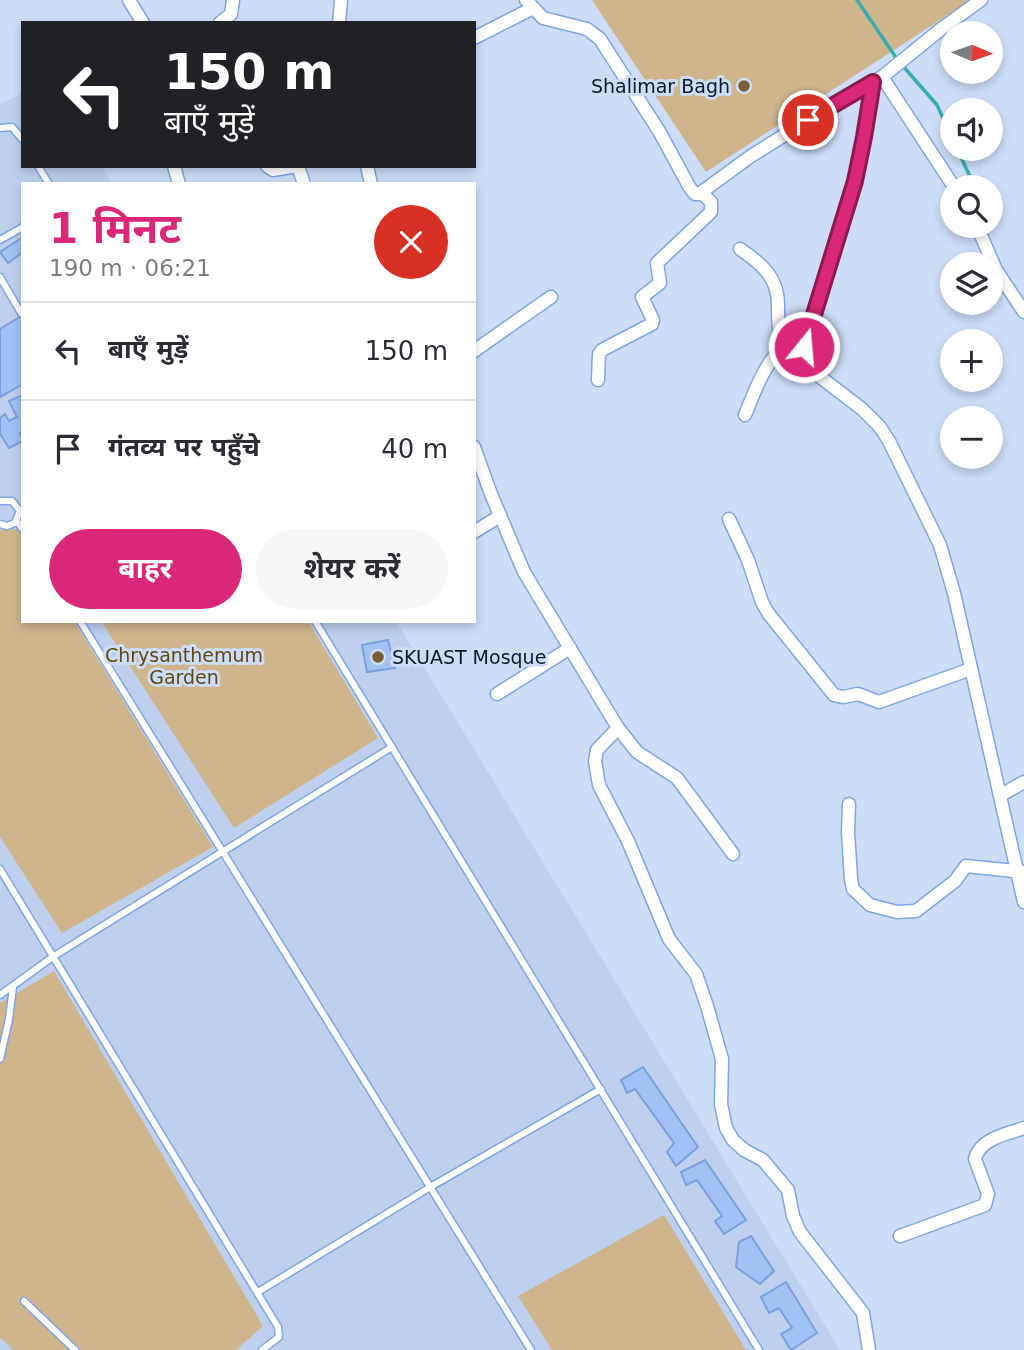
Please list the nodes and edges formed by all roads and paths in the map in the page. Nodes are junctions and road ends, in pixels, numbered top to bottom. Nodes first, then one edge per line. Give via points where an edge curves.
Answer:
1 (129, 0) edge
2 (233, 0) edge
3 (341, 0) edge
4 (981, 0) edge
5 (529, 4) edge
6 (142, 21) edge
7 (222, 21) edge
8 (339, 21) edge
9 (476, 37) edge
10 (883, 76) junction
11 (0, 128) edge
12 (21, 138) edge
13 (946, 175) edge
14 (703, 194) junction
15 (21, 228) edge
16 (981, 238) edge
17 (0, 240) edge
18 (740, 249) dead end
19 (0, 277) edge
20 (551, 298) dead end
21 (1024, 312) edge
22 (21, 313) dead end
23 (786, 346) junction
24 (804, 347) junction
25 (476, 350) edge
26 (598, 380) dead end
27 (745, 415) dead end
28 (476, 452) edge
29 (0, 489) edge
30 (3, 500) edge
31 (21, 505) edge
32 (500, 516) junction
33 (729, 519) dead end
34 (17, 521) junction
35 (0, 524) edge
36 (21, 527) edge
37 (476, 531) edge
38 (81, 623) edge
39 (316, 623) edge
40 (570, 648) junction
41 (971, 669) junction
42 (497, 694) dead end
43 (618, 728) junction
44 (392, 747) junction
45 (1024, 782) edge
46 (1001, 795) junction
47 (849, 804) dead end
48 (224, 852) junction
49 (733, 854) dead end
50 (0, 869) edge
51 (1021, 872) edge
52 (1024, 902) edge
53 (54, 956) junction
54 (13, 987) junction
55 (0, 995) edge
56 (0, 1059) edge
57 (601, 1089) junction
58 (1024, 1128) edge
59 (432, 1186) junction
60 (900, 1236) dead end
61 (258, 1292) junction
62 (24, 1300) dead end
63 (75, 1350) edge
64 (262, 1350) edge
65 (531, 1350) edge
66 (759, 1350) edge
67 (869, 1350) edge

1 - 6 street
2 - 7 street via 231,14
3 - 8 street
4 - 10 street
5 - 9 street
5 - 14 street via 547,20 587,29 600,39 690,188
10 - 13 street
10 - 14 street via 751,156
10 - 24 street
11 - 12 lane via 12,127
14 - 26 street via 711,212 660,260 660,283 642,297 653,324 602,349
15 - 17 lane
16 - 21 street
18 - 23 street via 771,275 778,294 779,332
19 - 22 lane
20 - 25 street
23 - 24 street
23 - 27 street via 760,380
24 - 41 street via 805,359 815,373 862,409 889,441 940,544
28 - 32 street
29 - 30 lane
30 - 31 lane
31 - 34 lane
32 - 37 street
32 - 40 street via 524,572
33 - 41 street via 768,613 834,695 858,694 878,702
34 - 35 lane
34 - 36 lane
38 - 48 lane
39 - 44 lane
40 - 42 street
40 - 43 street
41 - 46 street
43 - 49 street via 637,752 677,778
43 - 67 street via 597,750 599,785 670,939 696,974 708,1006 722,1059 721,1104 726,1128 744,1150 763,1160 788,1190 800,1232 863,1313
44 - 48 lane
44 - 57 lane
45 - 46 street
46 - 51 street
47 - 51 street via 853,889 870,905 916,911 967,866
48 - 53 lane
48 - 59 lane
50 - 53 lane
51 - 52 street
53 - 54 lane
53 - 61 lane
54 - 55 lane
54 - 56 lane
57 - 59 lane
57 - 66 lane
58 - 60 street via 987,1142 976,1153 988,1194 985,1205
59 - 61 lane
59 - 65 lane
61 - 64 lane via 280,1334
62 - 63 lane

